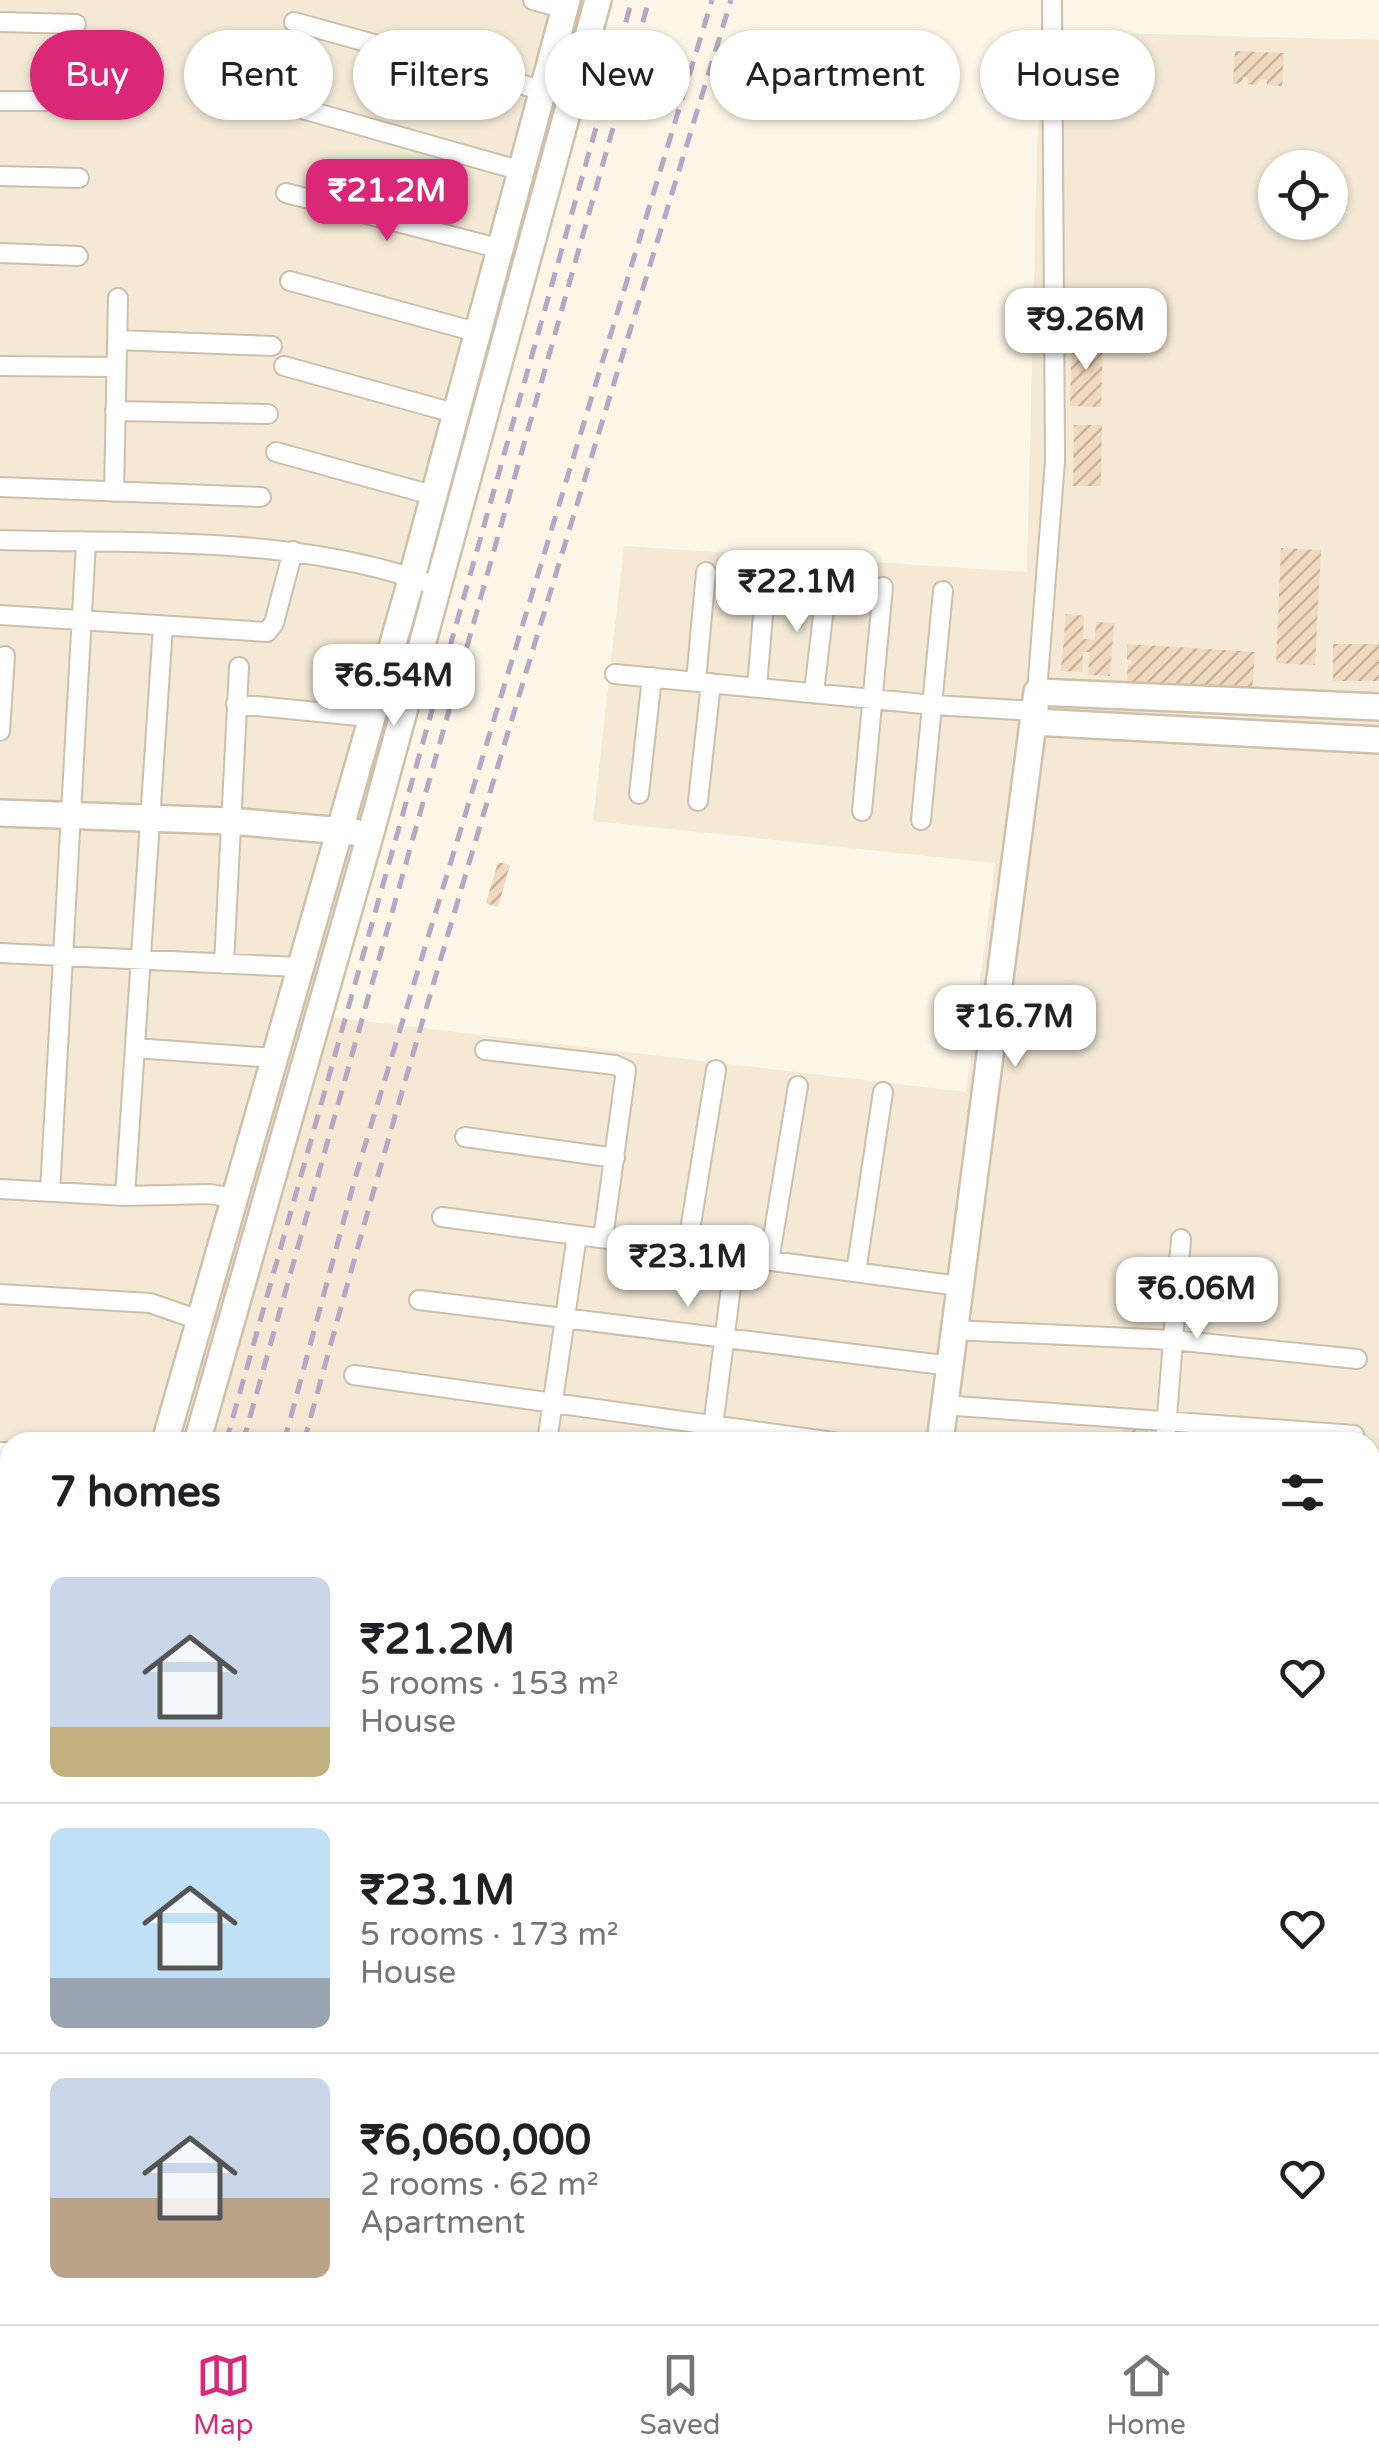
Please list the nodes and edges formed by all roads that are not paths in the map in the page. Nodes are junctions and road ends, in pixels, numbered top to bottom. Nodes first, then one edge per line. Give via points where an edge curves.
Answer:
1 (533, 0) edge
2 (598, 0) edge
3 (1052, 0) edge
4 (566, 5) edge
5 (0, 22) edge
6 (294, 22) dead end
7 (76, 24) dead end
8 (544, 91) junction
9 (0, 101) edge
10 (30, 101) edge
11 (333, 118) edge
12 (522, 171) junction
13 (0, 176) edge
14 (80, 178) dead end
15 (286, 193) dead end
16 (501, 249) junction
17 (0, 253) edge
18 (78, 256) dead end
19 (290, 282) dead end
20 (118, 298) dead end
21 (476, 332) junction
22 (117, 340) junction
23 (272, 346) dead end
24 (0, 366) edge
25 (284, 366) dead end
26 (116, 367) junction
27 (115, 411) junction
28 (454, 413) junction
29 (268, 414) dead end
30 (276, 452) dead end
31 (0, 488) edge
32 (114, 492) junction
33 (432, 495) junction
34 (260, 497) dead end
35 (0, 540) edge
36 (86, 542) junction
37 (293, 551) junction
38 (706, 572) dead end
39 (412, 577) junction
40 (766, 578) dead end
41 (826, 582) dead end
42 (438, 587) junction
43 (883, 587) dead end
44 (942, 591) dead end
45 (0, 615) edge
46 (81, 620) junction
47 (163, 626) junction
48 (5, 656) dead end
49 (238, 668) dead end
50 (615, 674) dead end
51 (652, 678) junction
52 (703, 682) junction
53 (757, 687) junction
54 (814, 692) junction
55 (872, 698) junction
56 (236, 704) junction
57 (934, 705) junction
58 (1379, 707) edge
59 (1035, 708) junction
60 (369, 717) junction
61 (0, 730) edge
62 (1379, 740) edge
63 (639, 794) dead end
64 (698, 800) dead end
65 (862, 811) dead end
66 (0, 812) edge
67 (72, 818) junction
68 (150, 819) junction
69 (230, 820) junction
70 (921, 820) dead end
71 (338, 832) junction
72 (372, 832) junction
73 (0, 953) edge
74 (64, 956) junction
75 (141, 960) junction
76 (224, 964) junction
77 (299, 968) junction
78 (135, 1048) junction
79 (484, 1050) dead end
80 (274, 1058) junction
81 (716, 1070) dead end
82 (798, 1086) dead end
83 (884, 1092) dead end
84 (465, 1138) dead end
85 (615, 1158) junction
86 (0, 1189) edge
87 (50, 1192) junction
88 (125, 1196) junction
89 (234, 1198) junction
90 (442, 1217) dead end
91 (577, 1235) junction
92 (603, 1238) junction
93 (1181, 1238) dead end
94 (688, 1250) junction
95 (735, 1256) junction
96 (768, 1260) junction
97 (856, 1272) junction
98 (959, 1286) junction
99 (0, 1294) edge
100 (419, 1300) dead end
101 (566, 1318) junction
102 (199, 1320) junction
103 (953, 1330) junction
104 (726, 1338) junction
105 (1174, 1340) junction
106 (1357, 1359) dead end
107 (950, 1366) junction
108 (354, 1375) dead end
109 (553, 1403) junction
110 (944, 1405) junction
111 (1167, 1421) junction
112 (168, 1432) edge
113 (200, 1432) edge
114 (549, 1432) edge
115 (703, 1432) edge
116 (713, 1432) edge
117 (941, 1432) edge
118 (1166, 1432) edge
119 (1314, 1432) edge

1 - 4 street
2 - 42 street
3 - 59 street via 1055,461
4 - 8 street
5 - 7 street
6 - 8 street
8 - 12 street
9 - 10 street
11 - 12 street
12 - 16 street
13 - 14 street
15 - 16 street
16 - 21 street
17 - 18 street
19 - 21 street
20 - 22 street
21 - 28 street
22 - 23 street
22 - 26 street
24 - 26 street
25 - 28 street
26 - 27 street
27 - 29 street
27 - 32 street
28 - 33 street
30 - 33 street
31 - 32 street
32 - 34 street
33 - 39 street
35 - 36 street
36 - 37 street
36 - 46 street
37 - 39 street
37 - 47 street via 267,632
38 - 52 street
39 - 42 street
39 - 60 street
40 - 53 street
41 - 54 street
42 - 72 street
43 - 55 street
44 - 57 street
45 - 46 street
46 - 47 street
46 - 67 street
47 - 68 street
48 - 61 street
49 - 56 street
50 - 51 street
51 - 52 street
51 - 63 street
52 - 53 street
52 - 64 street
53 - 54 street
54 - 55 street
55 - 57 street
55 - 65 street
56 - 60 street
56 - 69 street
57 - 59 street
57 - 70 street
58 - 59 street
59 - 62 street
59 - 98 street
60 - 71 street
66 - 67 street
67 - 68 street
67 - 74 street
68 - 69 street
68 - 75 street
69 - 71 street
69 - 76 street
71 - 72 street
71 - 77 street
72 - 113 street
73 - 74 street
74 - 75 street
74 - 87 street
75 - 76 street
75 - 78 street
76 - 77 street
77 - 80 street
78 - 80 street
78 - 88 street
79 - 85 street via 623,1066
80 - 89 street
81 - 94 street
82 - 96 street
83 - 97 street
84 - 85 street
85 - 92 street
86 - 87 street
87 - 88 street
88 - 89 street
89 - 102 street
90 - 91 street
91 - 92 street
91 - 101 street
92 - 94 street
93 - 105 street
94 - 95 street
95 - 96 street
95 - 104 street
96 - 97 street
97 - 98 street
98 - 103 street
99 - 102 street via 150,1302
100 - 101 street
101 - 104 street
101 - 109 street
102 - 112 street
103 - 105 street
103 - 107 street
104 - 107 street
104 - 116 street
105 - 106 street
105 - 111 street
107 - 110 street
108 - 109 street
109 - 114 street
109 - 115 street
110 - 111 street
110 - 117 street
111 - 118 street
111 - 119 street

